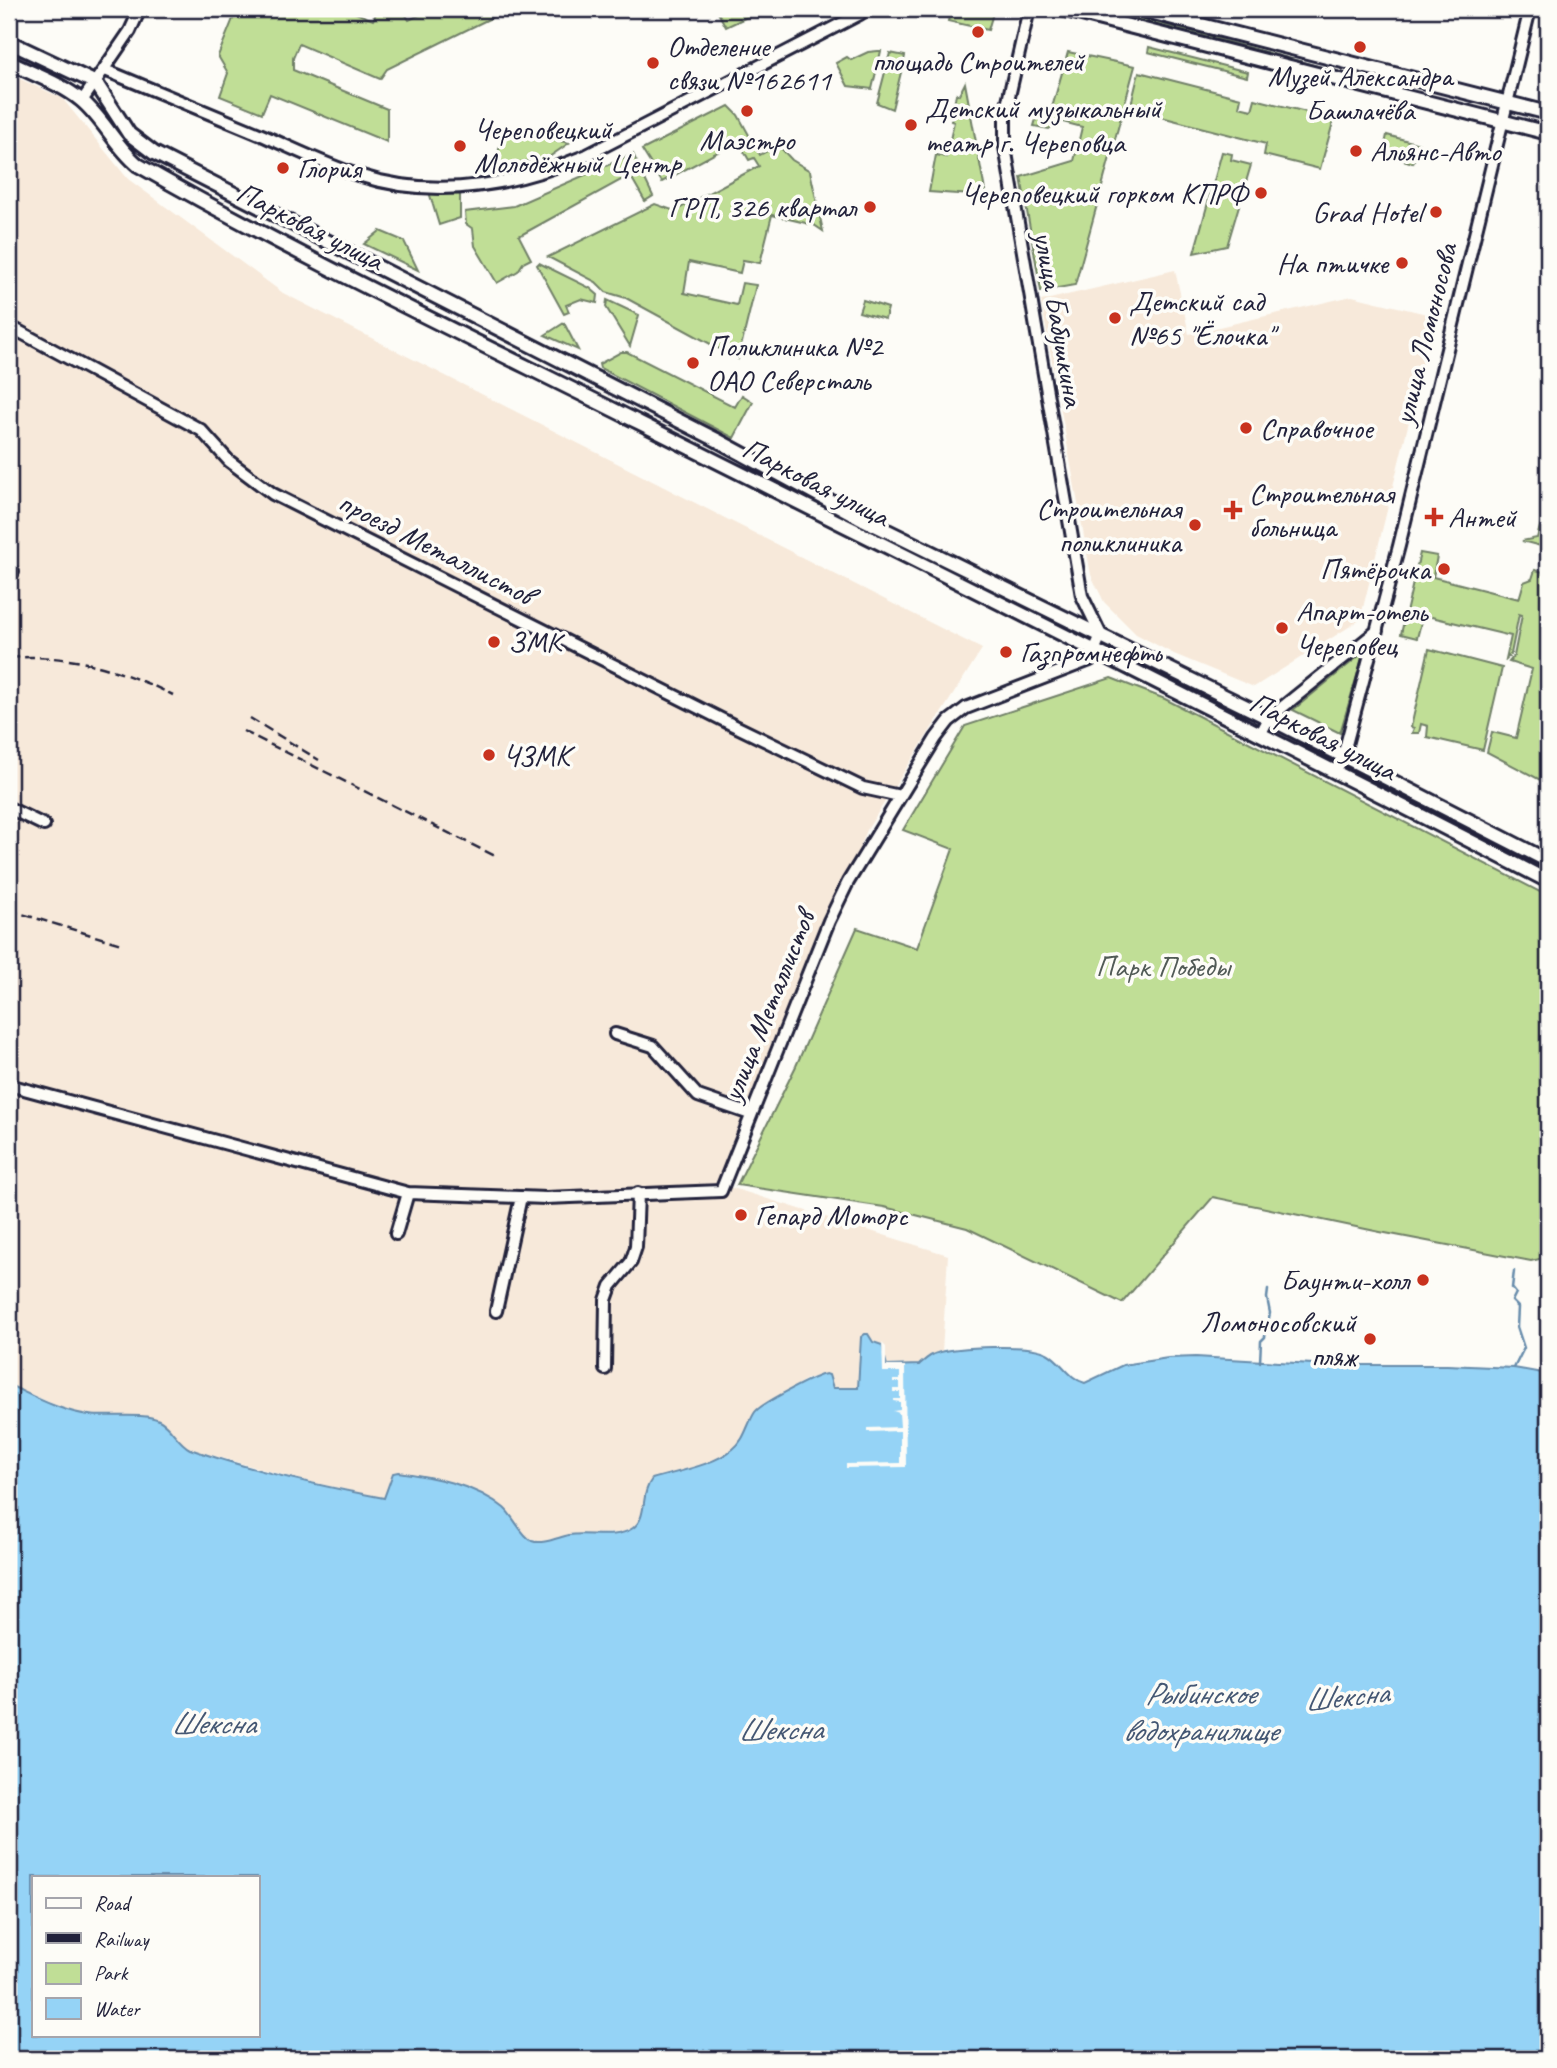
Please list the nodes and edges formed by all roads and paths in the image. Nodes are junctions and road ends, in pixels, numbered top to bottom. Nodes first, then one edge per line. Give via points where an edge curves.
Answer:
1 (140, 9) edge
2 (1029, 9) edge
3 (1062, 9) edge
4 (1138, 9) edge
5 (1530, 9) edge
6 (861, 11) edge
7 (9, 42) edge
8 (9, 62) edge
9 (105, 70) junction
10 (96, 83) junction
11 (82, 101) junction
12 (1507, 102) junction
13 (1548, 113) edge
14 (1502, 121) junction
15 (1548, 133) edge
16 (9, 326) edge
17 (1377, 631) junction
18 (1101, 635) junction
19 (1095, 651) junction
20 (1269, 718) junction
21 (1261, 733) junction
22 (1343, 756) junction
23 (1336, 771) junction
24 (900, 796) junction
25 (9, 808) edge
26 (44, 825) dead end
27 (1548, 860) edge
28 (1548, 881) edge
29 (615, 1034) dead end
30 (9, 1085) edge
31 (750, 1114) junction
32 (408, 1193) junction
33 (638, 1193) junction
34 (521, 1197) junction
35 (396, 1234) dead end
36 (496, 1311) dead end
37 (605, 1369) dead end

1 - 9 street
2 - 18 street, улица Бабушкина via 1005,114 1005,147 1082,596
3 - 14 main road
4 - 12 main road
5 - 12 street, улица Ломоносова
6 - 9 street via 587,155 547,172 475,187 424,187 358,175
7 - 10 main road
8 - 11 main road
9 - 10 street
10 - 11 street
10 - 18 main road, Парковая улица via 122,127 142,146 863,519
11 - 19 main road, Парковая улица via 125,155 157,176 317,261
12 - 13 main road
12 - 14 street, улица Ломоносова
14 - 15 main road
14 - 17 street, улица Ломоносова
16 - 24 street, проезд Металлистов via 201,430 229,461 273,494 863,788
17 - 20 street
17 - 22 street, улица Ломоносова
18 - 19 street
18 - 20 main road, Парковая улица
19 - 21 main road, Парковая улица
19 - 24 street, улица Металлистов via 1090,660 966,708 948,721
20 - 21 street
20 - 22 main road, Парковая улица
21 - 23 main road, Парковая улица
22 - 23 street, улица Ломоносова
22 - 27 main road, Парковая улица
23 - 28 main road, Парковая улица
24 - 31 street, улица Металлистов via 828,921
25 - 26 street
29 - 31 street via 653,1046 698,1096
30 - 32 street, улица Металлистов
31 - 33 street, улица Металлистов via 720,1191
32 - 34 street, улица Металлистов
32 - 35 street
33 - 34 street, улица Металлистов
33 - 37 street via 631,1262 611,1286 606,1300
34 - 36 street

